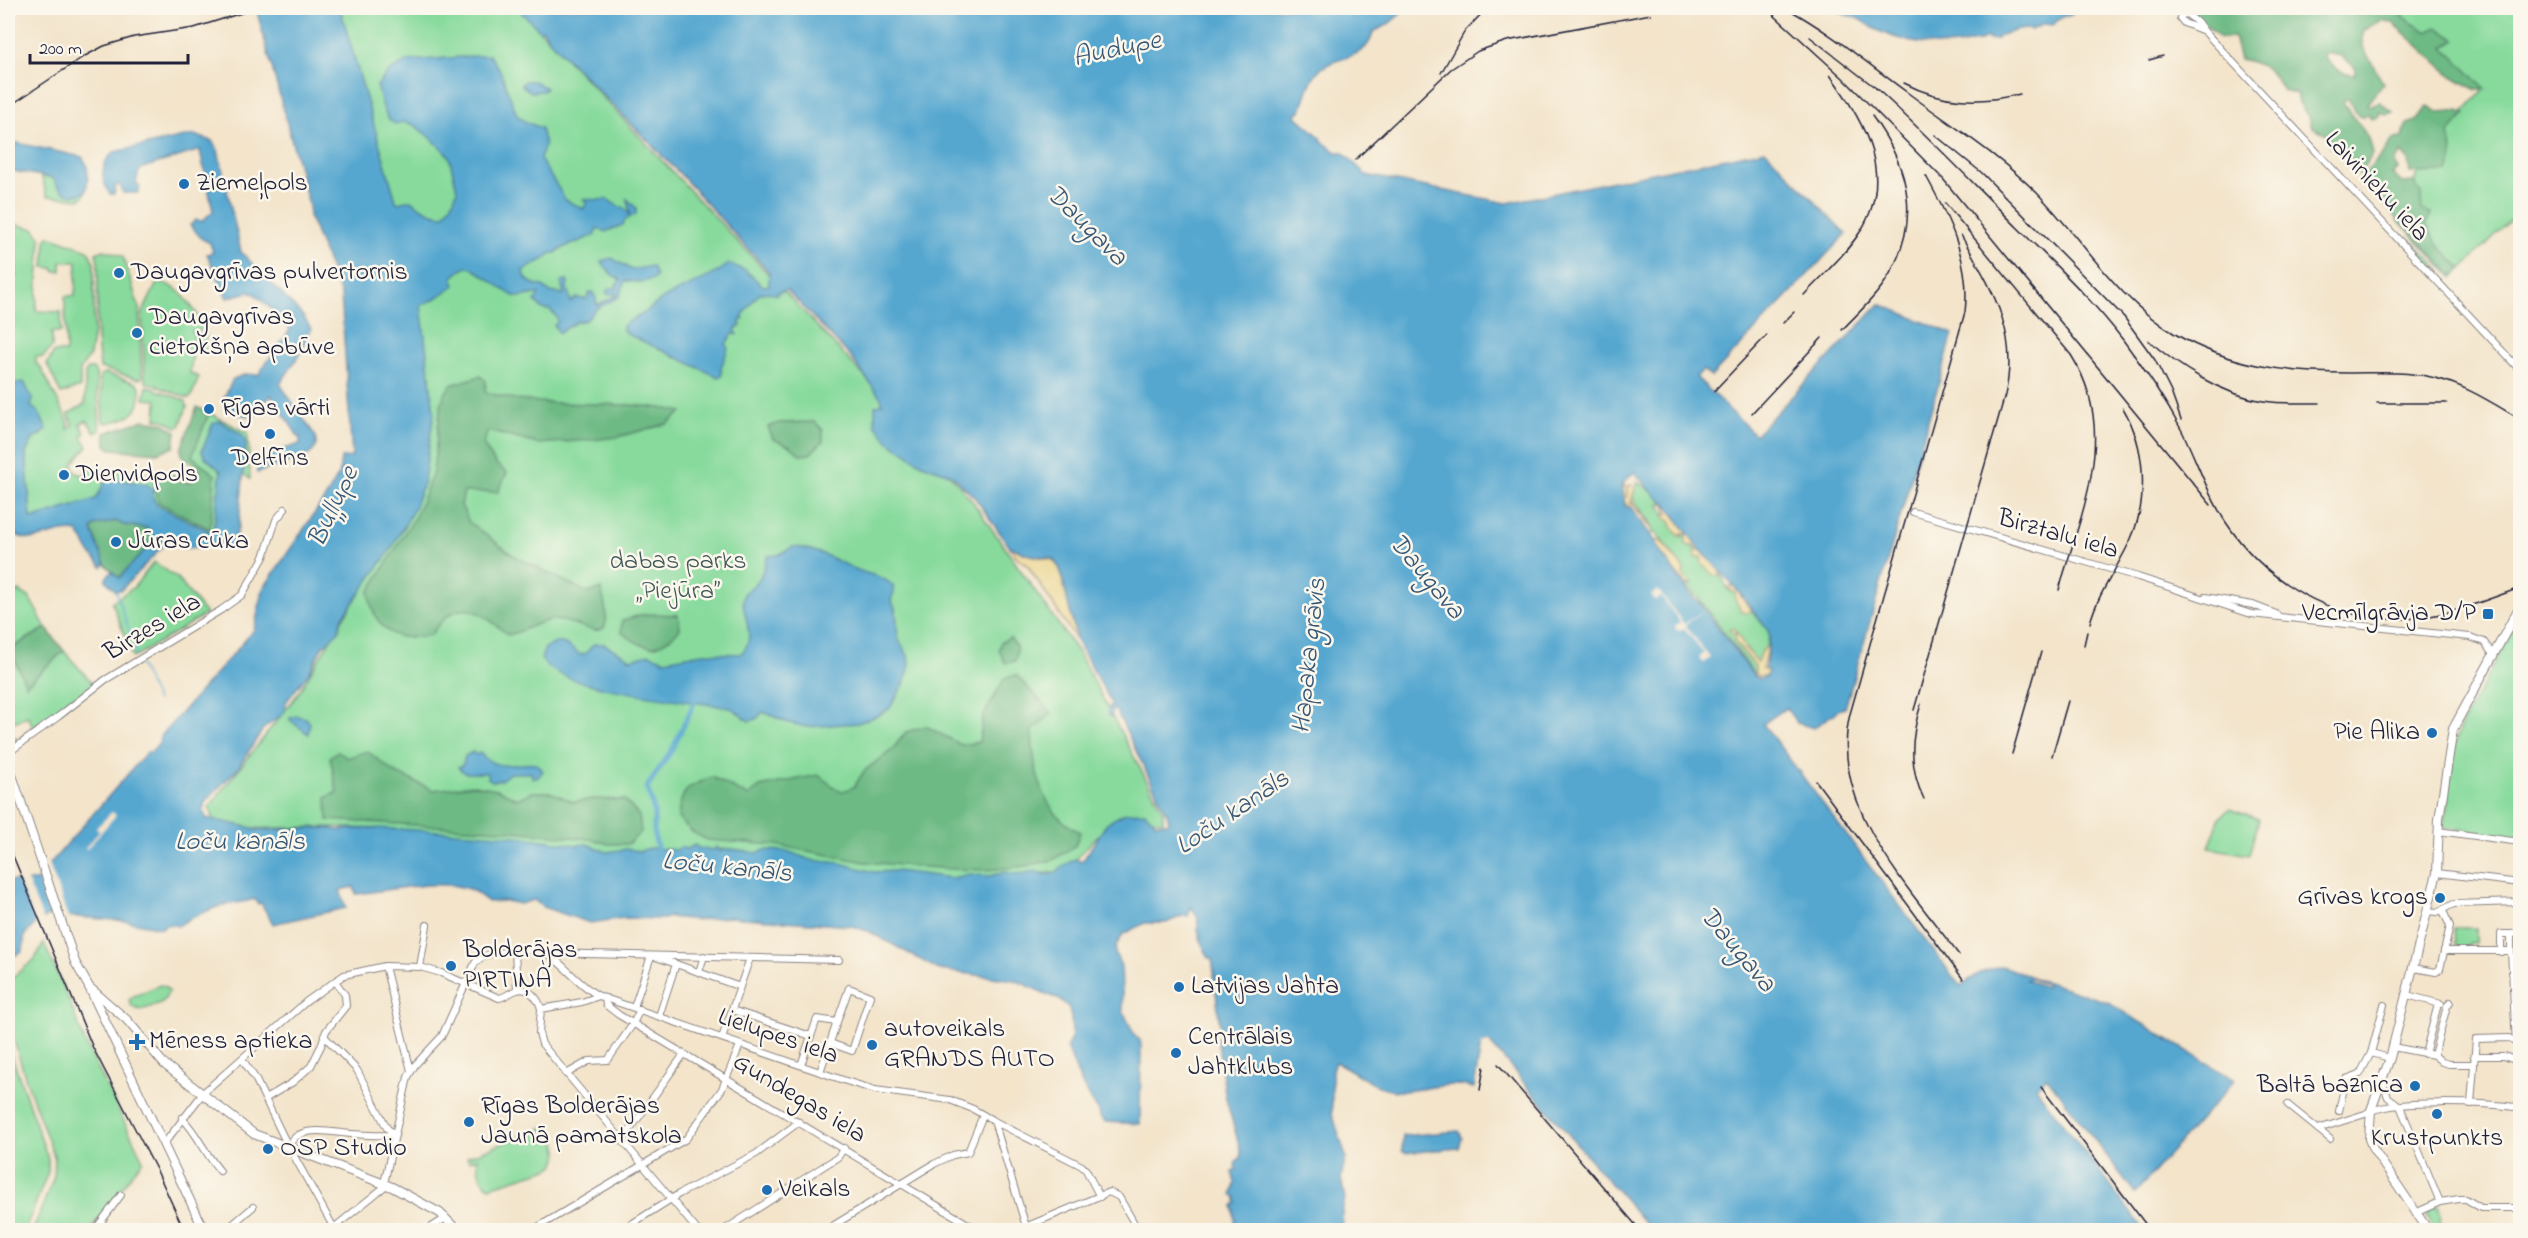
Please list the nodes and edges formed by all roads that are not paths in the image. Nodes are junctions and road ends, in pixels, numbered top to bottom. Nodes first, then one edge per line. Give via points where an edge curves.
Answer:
1 (2204, 31) dead end
2 (2520, 370) edge
3 (285, 509) dead end
4 (1913, 512) dead end
5 (2520, 606) edge
6 (2494, 656) junction
7 (8, 753) edge
8 (8, 763) edge
9 (2439, 831) junction
10 (2520, 842) edge
11 (2437, 873) junction
12 (2520, 883) edge
13 (2520, 902) edge
14 (2428, 911) junction
15 (2443, 911) junction
16 (427, 925) dead end
17 (2520, 933) edge
18 (2511, 934) junction
19 (515, 951) junction
20 (2444, 951) junction
21 (2501, 951) junction
22 (2511, 951) junction
23 (545, 952) junction
24 (653, 956) junction
25 (704, 956) junction
26 (750, 958) junction
27 (840, 960) dead end
28 (676, 964) junction
29 (385, 966) junction
30 (420, 967) junction
31 (2414, 968) junction
32 (699, 972) junction
33 (335, 981) junction
34 (466, 983) junction
35 (89, 987) junction
36 (740, 987) junction
37 (517, 990) junction
38 (2407, 995) junction
39 (602, 997) junction
40 (2438, 1004) junction
41 (2384, 1005) dead end
42 (637, 1008) junction
43 (541, 1009) junction
44 (732, 1010) junction
45 (659, 1016) junction
46 (837, 1022) junction
47 (633, 1024) junction
48 (324, 1036) junction
49 (811, 1036) junction
50 (722, 1038) junction
51 (830, 1043) junction
52 (2518, 1043) edge
53 (740, 1045) junction
54 (2393, 1047) junction
55 (2371, 1053) junction
56 (684, 1054) junction
57 (2426, 1054) junction
58 (2434, 1055) junction
59 (2474, 1056) junction
60 (2390, 1058) junction
61 (242, 1059) junction
62 (2520, 1059) edge
63 (2473, 1064) junction
64 (801, 1065) junction
65 (411, 1071) junction
66 (820, 1072) junction
67 (566, 1074) junction
68 (727, 1080) junction
69 (2382, 1081) junction
70 (202, 1095) junction
71 (265, 1099) junction
72 (2470, 1104) junction
73 (2288, 1105) dead end
74 (2400, 1106) junction
75 (2520, 1108) edge
76 (2371, 1110) junction
77 (2339, 1111) dead end
78 (983, 1115) junction
79 (182, 1118) junction
80 (994, 1121) junction
81 (800, 1122) junction
82 (2318, 1129) junction
83 (395, 1136) junction
84 (2330, 1139) dead end
85 (622, 1141) junction
86 (163, 1145) junction
87 (290, 1146) junction
88 (844, 1148) junction
89 (642, 1165) junction
90 (220, 1171) dead end
91 (901, 1183) junction
92 (384, 1184) junction
93 (122, 1196) dead end
94 (1100, 1197) junction
95 (670, 1199) junction
96 (2440, 1202) junction
97 (253, 1207) dead end
98 (2520, 1208) edge
99 (2415, 1213) junction
100 (446, 1218) junction
101 (1026, 1229) edge
102 (95, 1230) edge
103 (204, 1230) edge
104 (231, 1230) edge
105 (334, 1230) edge
106 (427, 1230) edge
107 (457, 1230) edge
108 (533, 1230) edge
109 (622, 1230) edge
110 (697, 1230) edge
111 (724, 1230) edge
112 (826, 1230) edge
113 (978, 1230) edge
114 (1018, 1230) edge
115 (1138, 1230) edge
116 (2428, 1230) edge

1 - 2 street, Laivinieku iela
3 - 7 street, Birzes iela via 276,520 264,557 242,595 105,680
4 - 6 street, Birztalu iela via 2193,596 2253,605 2282,616 2320,623 2470,637 2484,642
5 - 6 street
6 - 9 street via 2453,729
8 - 35 street via 75,962
9 - 10 street
9 - 11 street
11 - 12 street
11 - 14 street
13 - 15 street via 2454,904
14 - 15 street
14 - 31 street
15 - 20 street via 2450,926
16 - 30 street
17 - 18 street
18 - 21 street via 2501,934
18 - 22 street
19 - 23 street
19 - 34 street via 478,959
19 - 37 street
20 - 21 street
20 - 31 street via 2438,971
21 - 22 street
22 - 52 street
23 - 24 street
23 - 39 street, Lielupes iela via 580,985
24 - 25 street
24 - 28 street
24 - 42 street
25 - 26 street
25 - 32 street
26 - 27 street
26 - 36 street
28 - 32 street
28 - 45 street
29 - 30 street
29 - 33 street
29 - 65 street
30 - 34 street
31 - 38 street
32 - 36 street
33 - 48 street via 345,995 346,1006
33 - 61 street
34 - 37 street via 499,998
34 - 65 street via 442,1036
35 - 70 street via 127,1020 164,1064
35 - 86 street
36 - 44 street
37 - 43 street via 525,990 537,999
38 - 40 street
38 - 54 street
39 - 42 street, Lielupes iela
39 - 43 street
39 - 47 street, Gundegas iela via 606,1005
40 - 57 street
40 - 58 street via 2448,1004
41 - 55 street
42 - 45 street, Lielupes iela
42 - 47 street
43 - 67 street via 540,1038
44 - 49 street
44 - 50 street
45 - 50 street, Lielupes iela
46 - 49 street via 817,1019
46 - 51 street
46 - 51 street via 849,988 870,996 852,1051
47 - 56 street, Gundegas iela
47 - 67 street via 608,1059 589,1061
48 - 71 street via 311,1066
48 - 83 street via 357,1070
49 - 64 street
50 - 53 street, Lielupes iela
51 - 66 street
52 - 59 street via 2509,1038 2476,1039
53 - 64 street, Lielupes iela
53 - 68 street
54 - 57 street
54 - 60 street
55 - 60 street
55 - 77 street via 2360,1074 2346,1079
56 - 68 street, Gundegas iela
56 - 85 street
57 - 58 street
58 - 63 street via 2449,1064
59 - 62 street
59 - 63 street
60 - 69 street
61 - 70 street
61 - 71 street
63 - 72 street
64 - 66 street, Lielupes iela
65 - 83 street
66 - 78 street, Lielupes iela via 875,1090 950,1100
67 - 85 street
68 - 81 street, Gundegas iela
68 - 89 street via 690,1135
69 - 74 street via 2388,1097
69 - 76 street
70 - 79 street
70 - 87 street via 254,1134
71 - 87 street
72 - 74 street
72 - 75 street
73 - 82 street
74 - 76 street
74 - 96 street
76 - 82 street
76 - 99 street via 2369,1139 2373,1149
78 - 80 street, Lielupes iela
78 - 91 street via 968,1152 953,1155
79 - 86 street
79 - 90 street
80 - 94 street, Lielupes iela via 1082,1166
80 - 101 street
81 - 88 street, Gundegas iela
81 - 95 street via 756,1154
82 - 84 street
83 - 87 street via 322,1131 298,1136
83 - 92 street
85 - 89 street
86 - 103 street
87 - 92 street
87 - 105 street
88 - 91 street, Gundegas iela
88 - 111 street via 838,1157
89 - 95 street
89 - 108 street
91 - 112 street
91 - 113 street, Gundegas iela
92 - 100 street
92 - 105 street
93 - 102 street
94 - 101 street
94 - 115 street via 1115,1193
95 - 109 street
95 - 110 street
96 - 98 street via 2466,1199 2481,1208
96 - 99 street
97 - 104 street
99 - 116 street
100 - 106 street
100 - 107 street
101 - 114 street

